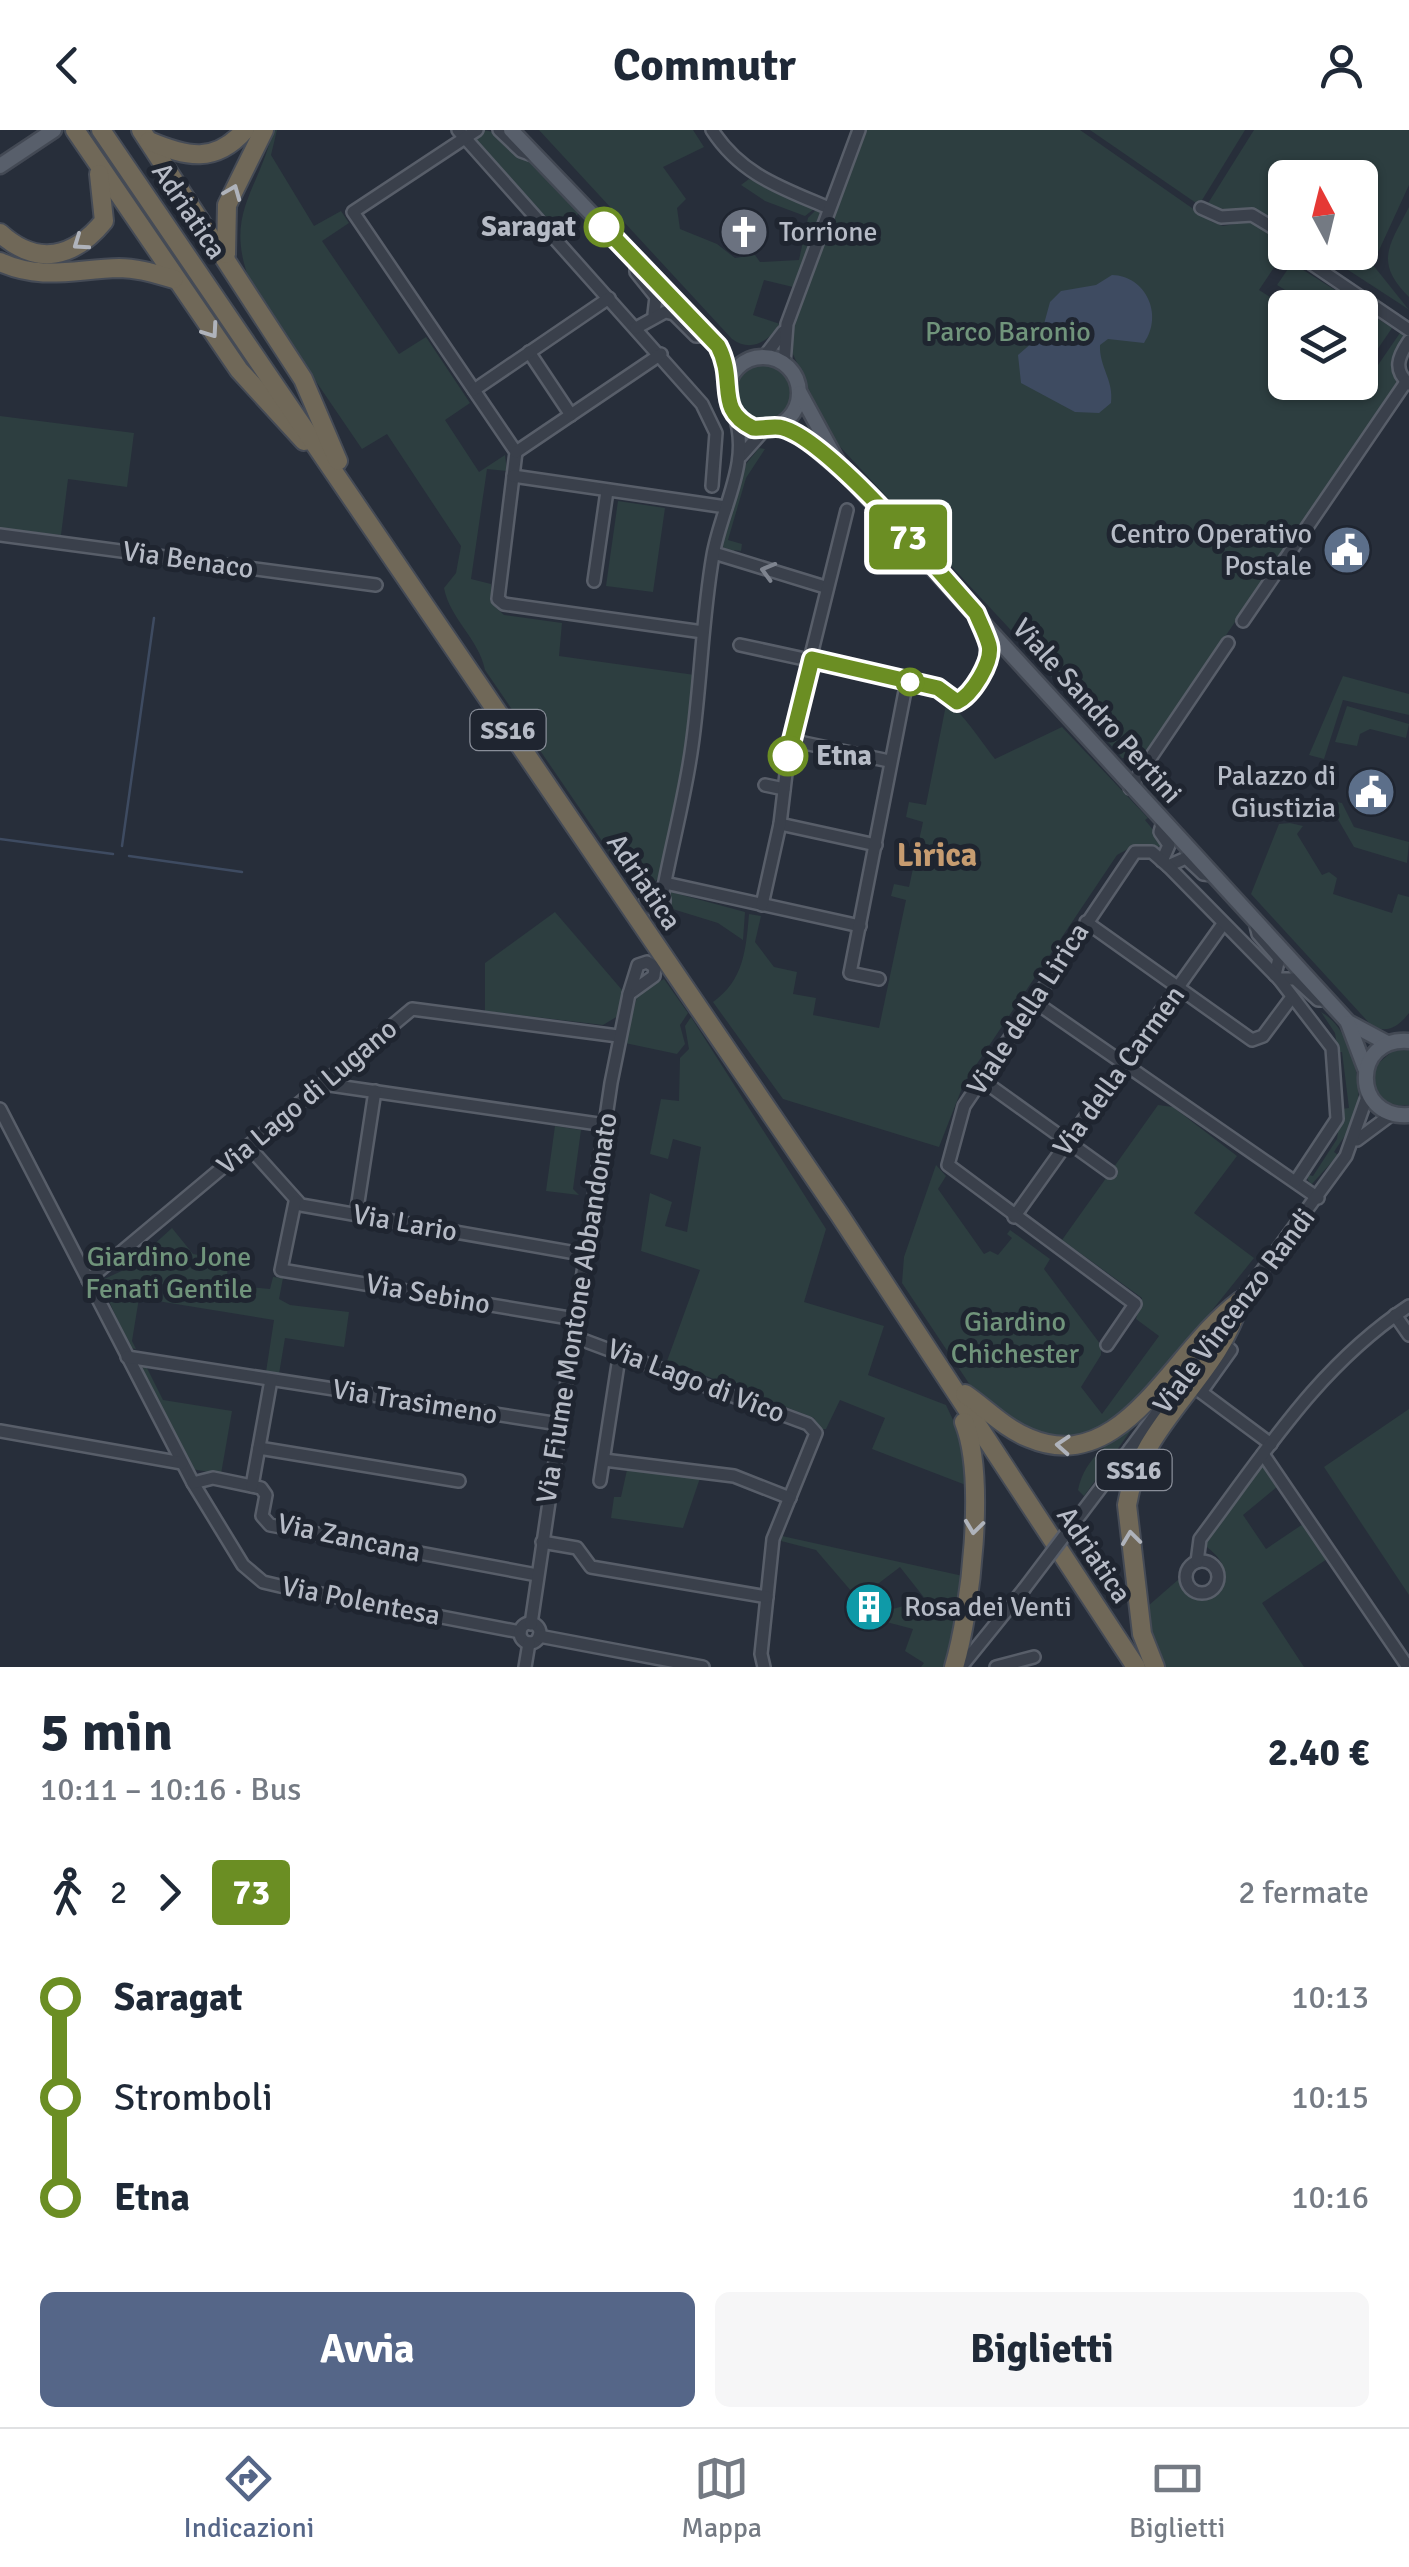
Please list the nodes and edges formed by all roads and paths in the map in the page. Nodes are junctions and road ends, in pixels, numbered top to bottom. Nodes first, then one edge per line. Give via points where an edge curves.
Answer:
1 (74, 130) edge
2 (101, 130) edge
3 (114, 130) edge
4 (245, 130) edge
5 (264, 130) edge
6 (477, 130) edge
7 (499, 130) edge
8 (511, 130) edge
9 (712, 130) edge
10 (855, 131) edge
11 (50, 133) edge
12 (462, 134) edge
13 (145, 135) edge
14 (535, 156) junction
15 (97, 164) junction
16 (0, 166) edge
17 (830, 208) junction
18 (1201, 208) dead end
19 (1268, 225) edge
20 (0, 233) edge
21 (227, 260) junction
22 (636, 260) junction
23 (0, 262) edge
24 (1321, 270) edge
25 (174, 278) junction
26 (609, 298) junction
27 (654, 314) junction
28 (788, 324) junction
29 (636, 328) junction
30 (1409, 330) edge
31 (713, 341) junction
32 (1409, 341) edge
33 (530, 352) junction
34 (662, 354) junction
35 (756, 359) junction
36 (784, 364) junction
37 (730, 379) junction
38 (1407, 382) edge
39 (474, 390) junction
40 (799, 390) junction
41 (570, 414) junction
42 (734, 414) junction
43 (772, 428) junction
44 (516, 452) junction
45 (741, 456) junction
46 (334, 463) junction
47 (513, 476) junction
48 (850, 478) junction
49 (712, 486) dead end
50 (607, 490) junction
51 (726, 507) junction
52 (847, 510) dead end
53 (0, 535) edge
54 (714, 552) junction
55 (594, 581) dead end
56 (376, 585) dead end
57 (824, 586) junction
58 (976, 613) junction
59 (1244, 621) dead end
60 (704, 632) junction
61 (1228, 643) dead end
62 (740, 644) dead end
63 (812, 659) junction
64 (907, 682) junction
65 (790, 740) junction
66 (889, 761) junction
67 (764, 785) dead end
68 (1130, 788) junction
69 (784, 789) junction
70 (1163, 820) junction
71 (780, 824) junction
72 (876, 845) junction
73 (1165, 864) junction
74 (1213, 875) junction
75 (665, 883) junction
76 (658, 895) dead end
77 (762, 905) junction
78 (1255, 921) junction
79 (1086, 922) junction
80 (1224, 924) junction
81 (860, 926) junction
82 (1277, 977) junction
83 (879, 978) dead end
84 (1178, 988) junction
85 (629, 994) dead end
86 (1292, 997) junction
87 (1032, 1000) junction
88 (1328, 1000) junction
89 (1348, 1022) junction
90 (618, 1036) junction
91 (1407, 1038) edge
92 (1386, 1043) junction
93 (1124, 1064) junction
94 (1366, 1068) junction
95 (982, 1080) junction
96 (323, 1084) junction
97 (375, 1092) junction
98 (1368, 1094) junction
99 (0, 1109) edge
100 (1392, 1114) junction
101 (1409, 1115) edge
102 (606, 1125) junction
103 (1068, 1142) junction
104 (1354, 1143) junction
105 (248, 1146) junction
106 (1110, 1172) dead end
107 (1296, 1182) junction
108 (1318, 1198) junction
109 (296, 1202) junction
110 (356, 1215) junction
111 (1014, 1217) junction
112 (587, 1255) junction
113 (88, 1280) junction
114 (1240, 1301) junction
115 (1409, 1306) edge
116 (1395, 1315) junction
117 (575, 1320) junction
118 (572, 1336) junction
119 (1409, 1336) edge
120 (1222, 1343) junction
121 (1107, 1345) dead end
122 (620, 1351) junction
123 (128, 1357) junction
124 (271, 1380) junction
125 (961, 1396) junction
126 (560, 1424) junction
127 (0, 1432) edge
128 (259, 1448) junction
129 (1267, 1449) junction
130 (604, 1460) junction
131 (182, 1463) junction
132 (459, 1481) dead end
133 (600, 1481) dead end
134 (192, 1483) junction
135 (252, 1486) junction
136 (790, 1498) junction
137 (542, 1542) junction
138 (1197, 1562) dead end
139 (537, 1574) junction
140 (767, 1597) junction
141 (526, 1628) junction
142 (534, 1640) junction
143 (1034, 1657) dead end
144 (763, 1660) edge
145 (525, 1667) edge
146 (703, 1667) edge
147 (752, 1667) edge
148 (960, 1667) edge
149 (996, 1667) edge
150 (1133, 1667) edge
151 (1147, 1667) edge
152 (1155, 1667) edge
153 (1408, 1667) edge

1 - 15 highway, SS16
2 - 46 highway, Adriatica / SS16
3 - 46 highway, Adriatica / SS16
4 - 13 highway, SS16 via 213,156 190,156
21 -> 5 highway via 226,206
6 - 12 street
7 - 14 street
8 - 14 main road
9 - 17 street via 752,176
10 - 17 street
11 - 16 main road
12 - 26 street
12 - 39 street via 353,212
13 - 21 highway, SS16
14 - 22 main road
15 -> 20 highway, SS16 via 104,221 90,240 64,255 36,256
15 - 25 highway, SS16
17 - 28 street
18 - 19 street via 1221,217 1252,215
21 - 46 highway, SS16 via 303,379
22 - 27 street via 636,272 656,297
22 - 31 main road
23 - 25 highway via 54,276 116,268
24 - 30 street
25 -> 46 highway, SS16 via 271,410
26 - 29 street
26 - 33 street
27 - 29 street
27 - 31 street via 674,314 696,336
28 - 35 street
28 - 36 street
29 - 34 street
31 - 35 main road
31 - 37 main road
32 - 38 street via 1399,360
33 - 39 street
33 - 41 street
34 - 41 street
34 - 49 street via 716,433
35 - 36 main road
35 - 37 main road
36 - 40 main road
37 - 42 main road via 727,397
38 - 59 street
39 - 44 street
40 - 43 main road via 794,411
40 - 48 main road, Viale Sandro Pertini
41 - 44 street
42 - 43 main road via 753,428
42 - 45 street
43 - 45 street
43 - 48 main road, Viale Sandro Pertini via 798,434
44 - 47 street
45 - 51 street
46 - 125 highway, Adriatica / SS16
47 - 50 street
47 - 60 street via 498,599 504,604
48 - 58 main road, Viale Sandro Pertini
50 - 51 street
50 - 55 street
51 - 54 street
52 - 57 street
53 - 56 street, Via Benaco
57 -> 54 street
54 - 60 street
57 - 63 street
58 - 64 street via 990,650 966,698 957,702 938,688
58 - 68 main road, Viale Sandro Pertini
60 - 75 street via 690,764
61 - 68 street
62 - 63 street
63 - 64 street
63 - 65 street
64 - 66 street
65 - 66 street
65 - 69 street
66 - 72 street
67 - 69 street
68 - 70 main road, Viale Sandro Pertini
69 - 71 street
70 - 73 street
70 - 74 main road, Viale Sandro Pertini
71 - 72 street
71 - 77 street
72 - 81 street
73 - 74 street, Viale della Lirica via 1186,858
73 - 79 street, Viale della Lirica via 1152,852 1135,852
73 - 80 street
74 - 78 main road, Viale Sandro Pertini
75 - 76 street
75 - 77 street
77 - 81 street
78 - 82 street via 1279,958
78 - 88 main road, Viale Sandro Pertini
79 - 84 street
79 - 87 street, Viale della Lirica
80 - 82 street
80 - 84 street, Via della Carmen
81 - 83 street via 850,972
82 - 86 street
82 - 88 street via 1295,978 1318,1000
84 - 86 street via 1252,1040 1263,1036
84 - 93 street, Via della Carmen
85 - 90 street, Via Fiume Montone Abbandonato
86 - 107 street via 1332,1048 1338,1110
87 - 93 street
87 - 95 street, Viale della Lirica
88 - 89 main road, Viale Sandro Pertini
89 - 92 main road, Viale Sandro Pertini
89 - 94 main road, Viale Sandro Pertini
90 - 96 street, Via Lago di Lugano via 418,1008
90 - 102 street, Via Fiume Montone Abbandonato
91 - 92 main road
92 - 94 main road
93 - 103 street, Via della Carmen
93 - 107 street
94 - 98 main road, Viale Sandro Pertini
95 - 103 street
95 - 111 street, Viale della Lirica via 964,1106 948,1165
96 - 97 street
96 - 105 street, Via Lago di Lugano
97 - 102 street
97 - 110 street
98 - 100 main road
98 - 104 street, Viale Vincenzo Randi
99 - 113 street, Via Polentesa
100 - 101 main road
100 - 104 street, Viale Vincenzo Randi
102 - 112 street, Via Fiume Montone Abbandonato
103 - 106 street
103 - 111 street, Via della Carmen
104 - 108 street, Viale Vincenzo Randi
105 - 109 street
105 - 113 street, Via Lago di Lugano
107 - 108 street
108 - 114 street, Viale Vincenzo Randi
109 - 110 street, Via Lario
109 - 117 street, Via Sebino via 280,1270
110 - 112 street, Via Lario
111 - 121 street, Viale della Lirica via 1135,1304
112 - 117 street, Via Fiume Montone Abbandonato
113 - 123 street, Via Polentesa
114 - 120 highway, SS16
114 -> 125 highway, SS16 via 1193,1343 1123,1426 1084,1446 1026,1438
114 - 148 street, Viale Vincenzo Randi, bridge
115 - 116 street
116 - 119 street
116 - 129 street via 1336,1362
117 - 118 street, Via Fiume Montone Abbandonato
118 - 122 street, Via Lago di Vico
118 - 126 street, Via Fiume Montone Abbandonato
120 - 129 street via 1231,1350 1201,1392
152 -> 120 highway, SS16 via 1142,1634 1126,1505 1130,1485 1148,1444
122 - 130 street
122 - 136 street, Via Lago di Vico via 808,1424 816,1433
123 - 124 street, Via Trasimeno
123 - 131 street, Via Polentesa
124 - 126 street, Via Trasimeno
124 - 128 street
125 -> 148 highway, SS16 via 978,1488
125 - 150 highway, Adriatica / SS16
125 - 151 highway, Adriatica / SS16
126 - 137 street, Via Fiume Montone Abbandonato
127 - 131 street
128 - 132 street
128 - 135 street
129 - 138 street via 1200,1539
129 - 153 street
130 - 133 street
130 - 136 street via 734,1476
131 - 134 street, Via Polentesa
134 - 135 street, Via Zancana via 213,1478
134 - 141 street, Via Polentesa via 243,1566 263,1582
135 - 139 street, Via Zancana via 266,1496 262,1516 270,1525
136 - 140 street via 773,1539
137 - 139 street, Via Fiume Montone Abbandonato
137 - 140 street via 577,1548 591,1567
139 - 141 street, Via Fiume Montone Abbandonato
140 - 144 street
141 - 142 street via 521,1638
142 - 145 street
142 - 146 street
143 - 149 street
144 - 147 street

